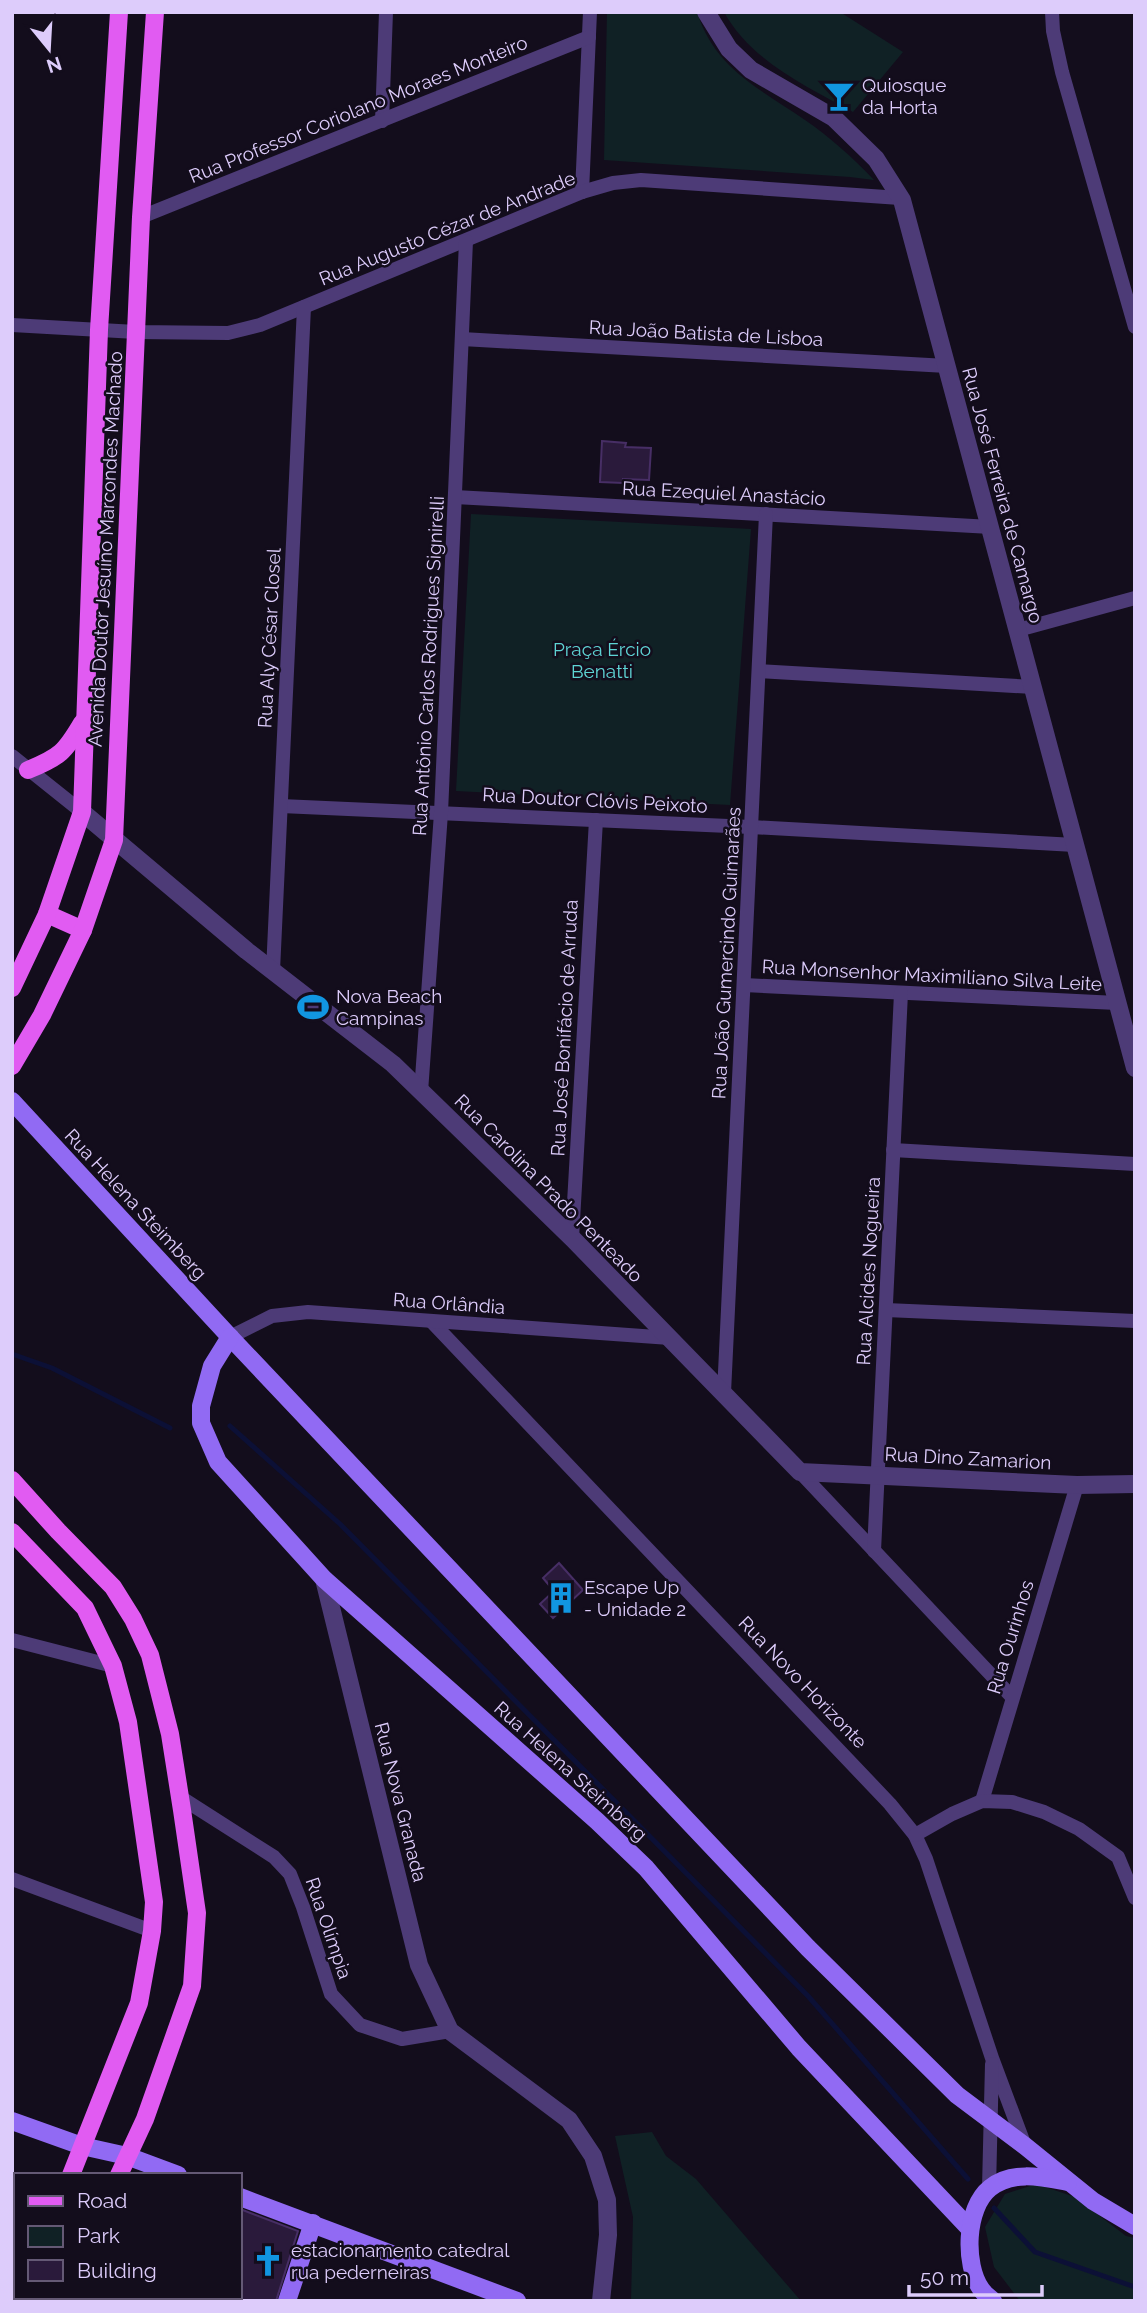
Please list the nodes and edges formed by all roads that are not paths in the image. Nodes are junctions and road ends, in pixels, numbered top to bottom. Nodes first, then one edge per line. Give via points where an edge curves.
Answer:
1 (119, 12) edge
2 (155, 12) edge
3 (386, 12) edge
4 (590, 12) edge
5 (706, 12) edge
6 (1052, 12) edge
7 (589, 37) junction
8 (382, 121) junction
9 (582, 192) junction
10 (900, 198) junction
11 (141, 217) junction
12 (466, 241) junction
13 (304, 307) junction
14 (12, 325) edge
15 (1135, 327) edge
16 (99, 330) junction
17 (136, 332) junction
18 (462, 339) junction
19 (947, 366) junction
20 (455, 497) junction
21 (766, 514) junction
22 (990, 527) junction
23 (1135, 598) edge
24 (1018, 630) junction
25 (759, 671) junction
26 (1033, 687) junction
27 (84, 720) junction
28 (12, 756) edge
29 (29, 770) junction
30 (281, 806) junction
31 (82, 812) junction
32 (441, 813) junction
33 (596, 820) junction
34 (751, 827) junction
35 (114, 840) junction
36 (1075, 845) junction
37 (47, 914) junction
38 (83, 930) junction
39 (273, 971) junction
40 (744, 985) junction
41 (12, 988) edge
42 (901, 993) junction
43 (1117, 1003) junction
44 (12, 1066) edge
45 (1135, 1068) edge
46 (421, 1092) junction
47 (12, 1101) edge
48 (893, 1150) junction
49 (1135, 1164) edge
50 (572, 1238) junction
51 (886, 1310) junction
52 (431, 1321) junction
53 (1135, 1321) edge
54 (230, 1336) junction
55 (670, 1338) junction
56 (724, 1392) junction
57 (800, 1472) junction
58 (877, 1475) junction
59 (12, 1480) edge
60 (1135, 1484) edge
61 (1077, 1485) junction
62 (12, 1532) edge
63 (874, 1551) junction
64 (324, 1579) junction
65 (12, 1640) edge
66 (113, 1666) junction
67 (1012, 1697) junction
68 (180, 1797) junction
69 (982, 1801) junction
70 (915, 1835) junction
71 (1118, 1857) junction
72 (1135, 1859) edge
73 (12, 1879) edge
74 (1135, 1898) edge
75 (152, 1930) junction
76 (450, 2031) junction
77 (992, 2057) junction
78 (12, 2121) edge
79 (989, 2121) junction
80 (82, 2146) junction
81 (1025, 2146) junction
82 (127, 2156) junction
83 (72, 2173) edge
84 (120, 2173) edge
85 (173, 2173) edge
86 (1071, 2182) junction
87 (989, 2189) junction
88 (242, 2198) edge
89 (313, 2223) junction
90 (1135, 2226) edge
91 (970, 2229) junction
92 (986, 2297) edge
93 (287, 2301) edge
94 (517, 2301) edge
95 (601, 2301) edge

1 - 16 main road, Avenida Doutor Jesuíno Marcondes Machado
2 - 11 main road, Avenida Doutor Jesuíno Marcondes Machado
3 - 8 street
4 - 7 street
5 - 10 street, Rua José Ferreira de Camargo via 729,49 751,70 834,118 876,159
6 - 15 street via 1062,72
7 - 8 street, Rua Professor Coriolano Moraes Monteiro
7 - 9 street
8 - 11 street, Rua Professor Coriolano Moraes Monteiro
9 - 10 street, Rua Augusto Cézar de Andrade via 641,180
9 - 12 street, Rua Augusto Cézar de Andrade
10 - 19 street, Rua José Ferreira de Camargo
11 - 17 main road, Avenida Doutor Jesuíno Marcondes Machado
12 - 13 street, Rua Augusto Cézar de Andrade
12 - 18 street, Rua Antônio Carlos Rodrigues Signirelli
13 - 17 street, Rua Augusto Cézar de Andrade via 228,333
13 - 30 street, Rua Aly César Closel
14 - 16 street, Rua Augusto Cézar de Andrade
16 - 17 street, Rua Augusto Cézar de Andrade
16 - 27 main road, Avenida Doutor Jesuíno Marcondes Machado
17 - 35 main road, Avenida Doutor Jesuíno Marcondes Machado
18 - 19 street, Rua João Batista de Lisboa
18 - 20 street, Rua Antônio Carlos Rodrigues Signirelli
19 - 22 street, Rua José Ferreira de Camargo
20 - 21 street, Rua Ezequiel Anastácio
20 - 32 street, Rua Antônio Carlos Rodrigues Signirelli
21 - 22 street, Rua Ezequiel Anastácio
21 - 25 street, Rua João Gumercindo Guimarães
22 - 24 street, Rua José Ferreira de Camargo
23 - 24 street
24 - 26 street, Rua José Ferreira de Camargo
25 - 26 street
25 - 34 street, Rua João Gumercindo Guimarães
26 - 36 street, Rua José Ferreira de Camargo
27 - 29 main road via 55,759
27 - 31 main road, Avenida Doutor Jesuíno Marcondes Machado
28 - 29 street, Rua Carolina Prado Penteado
29 - 31 street, Rua Carolina Prado Penteado
30 - 32 street, Rua Doutor Clóvis Peixoto
30 - 39 street, Rua Aly César Closel
31 - 35 street, Rua Carolina Prado Penteado
31 - 37 main road, Avenida Doutor Jesuíno Marcondes Machado
32 - 33 street, Rua Doutor Clóvis Peixoto
32 - 46 street, Rua Antônio Carlos Rodrigues Signirelli
33 - 34 street, Rua Doutor Clóvis Peixoto
33 - 50 street, Rua José Bonifácio de Arruda
34 - 36 street, Rua Doutor Clóvis Peixoto
34 - 40 street, Rua João Gumercindo Guimarães
35 - 38 main road, Avenida Doutor Jesuíno Marcondes Machado
35 - 39 street, Rua Carolina Prado Penteado
36 - 43 street, Rua José Ferreira de Camargo
37 - 38 main road
37 - 41 main road, Avenida Doutor Jesuíno Marcondes Machado
38 - 44 main road, Avenida Doutor Jesuíno Marcondes Machado
39 - 46 street, Rua Carolina Prado Penteado via 393,1064
40 - 42 street, Rua Monsenhor Maximiliano Silva Leite
40 - 56 street, Rua João Gumercindo Guimarães
42 - 43 street, Rua Monsenhor Maximiliano Silva Leite
42 - 48 street, Rua Alcides Nogueira
43 - 45 street, Rua José Ferreira de Camargo
46 - 50 street, Rua Carolina Prado Penteado
47 - 54 main road, Rua Helena Steimberg
48 - 49 street
48 - 51 street, Rua Alcides Nogueira
50 - 55 street, Rua Carolina Prado Penteado
51 - 53 street
51 - 58 street, Rua Alcides Nogueira
52 - 54 street, Rua Orlândia via 308,1312 272,1317
52 - 55 street, Rua Orlândia
52 - 70 street, Rua Novo Horizonte
54 - 64 main road, Rua Helena Steimberg via 203,1392 201,1423 207,1442 218,1462
54 - 79 main road, Rua Helena Steimberg via 808,1948
55 - 56 street, Rua Carolina Prado Penteado
56 - 57 street, Rua Carolina Prado Penteado
57 - 58 street, Rua Dino Zamarion
57 - 63 street, Rua Carolina Prado Penteado
58 - 61 street, Rua Dino Zamarion
58 - 63 street, Rua Alcides Nogueira
59 - 68 main road via 113,1587 133,1619 150,1655
60 - 61 street, Rua Dino Zamarion
61 - 67 street, Rua Ourinhos
62 - 66 main road via 85,1608
63 - 67 street, Rua Carolina Prado Penteado
64 - 76 street, Rua Nova Granada via 419,1965
64 - 91 main road, Rua Helena Steimberg via 646,1868 799,2048
65 - 66 street
66 - 75 main road via 128,1722 154,1902
67 - 69 street, Rua Ourinhos
68 - 76 street, Rua Olímpia via 274,1857 289,1874 331,1994 360,2025 402,2039
68 - 82 main road via 197,1913 192,1986 145,2119
69 - 70 street
69 - 71 street via 1012,1802 1044,1812 1079,1829
70 - 77 street, Rua Novo Horizonte
71 - 72 street
71 - 74 street
73 - 75 street
75 - 80 main road via 139,2003
76 - 95 street via 569,2120 593,2157 607,2200
77 - 79 street
77 - 81 street, Rua Novo Horizonte
78 - 80 main road
79 - 81 main road, Rua Helena Steimberg
79 - 87 street
80 - 82 main road
80 - 83 main road
81 - 86 main road, Rua Helena Steimberg
82 - 84 main road
82 - 85 main road
86 - 87 main road via 1033,2175
86 - 90 main road
87 - 91 main road via 974,2212
88 - 89 main road
89 - 93 main road
89 - 94 main road
91 - 92 main road via 970,2260

